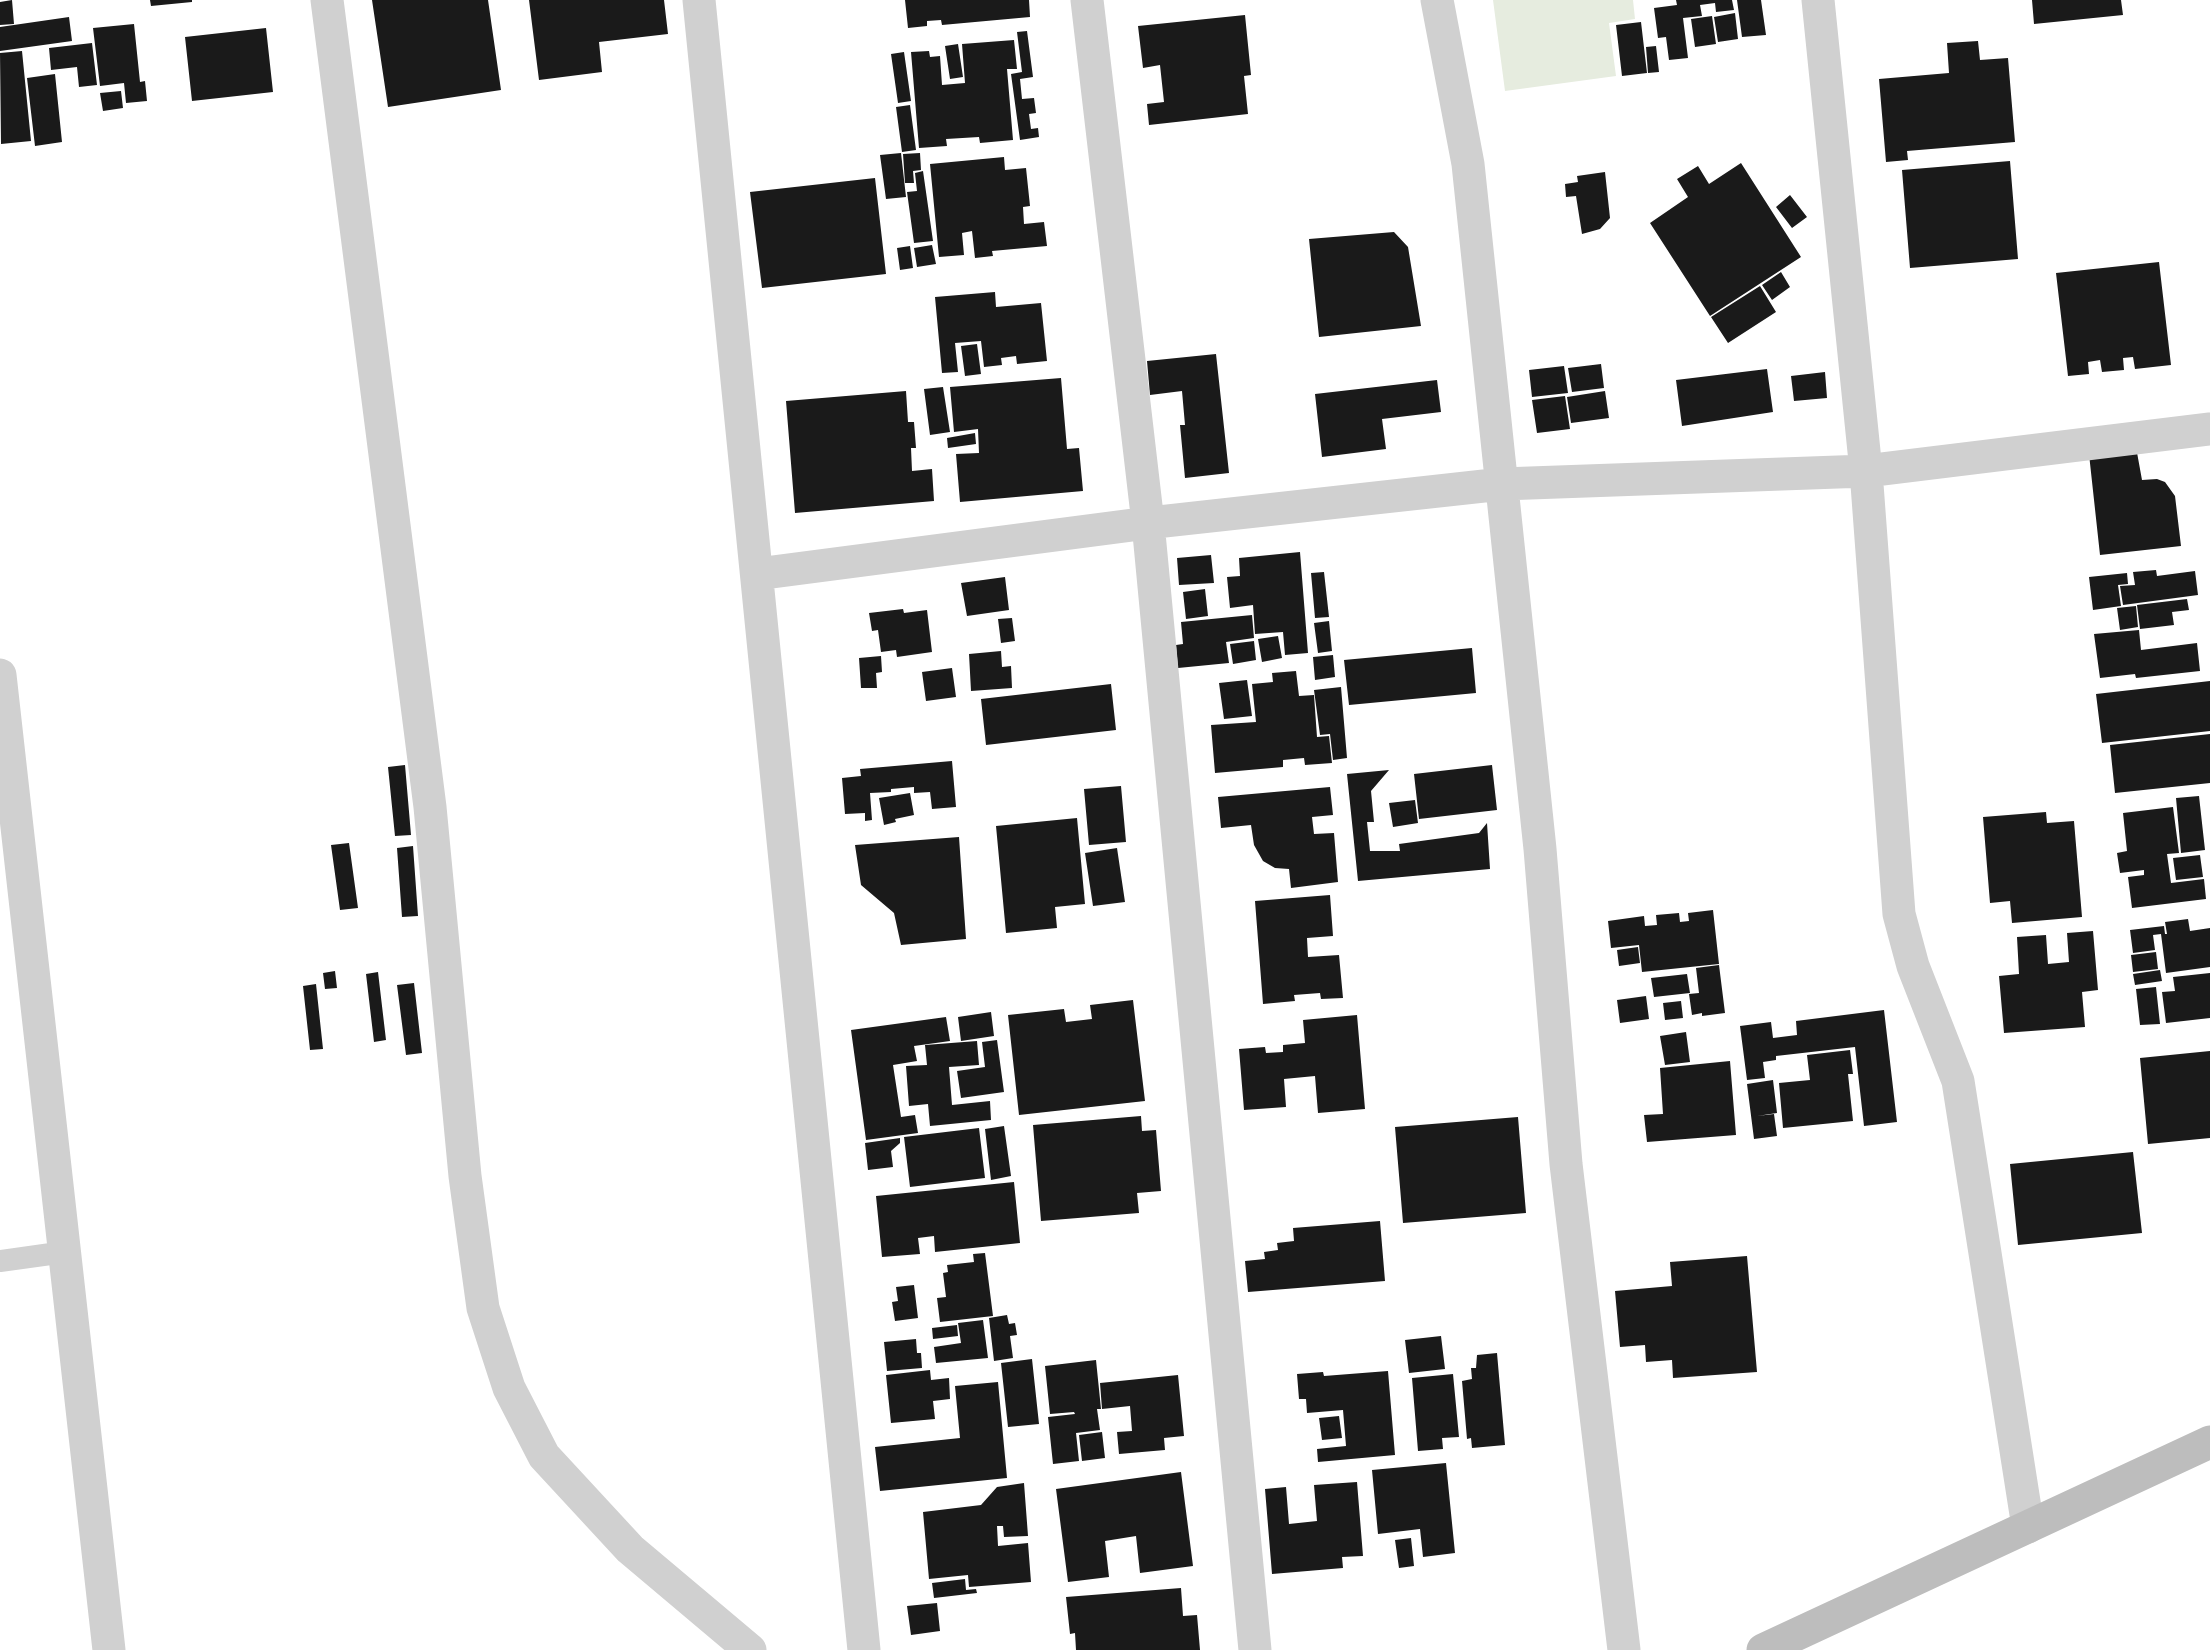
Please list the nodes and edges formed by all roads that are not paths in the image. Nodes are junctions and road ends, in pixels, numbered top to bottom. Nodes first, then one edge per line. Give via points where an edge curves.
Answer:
1 (327, 0) edge
2 (699, 0) edge
3 (1087, 0) edge
4 (1437, 0) edge
5 (1818, 0) edge
6 (2210, 429) edge
7 (1866, 471) junction
8 (1502, 484) junction
9 (1148, 523) junction
10 (757, 574) junction
11 (0, 675) edge
12 (65, 1252) junction
13 (0, 1261) edge
14 (2210, 1442) edge
15 (2028, 1527) junction
16 (109, 1650) edge
17 (750, 1650) edge
18 (864, 1650) edge
19 (1255, 1650) edge
20 (1624, 1650) edge
21 (1762, 1650) edge

1 - 17 street via 430,807 465,1176 483,1308 509,1388 544,1456 630,1549
2 - 10 street
3 - 9 street
4 - 8 street via 1468,164
5 - 7 street
6 - 7 street
7 - 8 street
7 - 15 street via 1899,914 1912,966 1958,1081
8 - 9 street
8 - 20 street via 1540,849 1566,1164
9 - 10 street
9 - 19 street
10 - 18 street
11 - 12 street
12 - 13 lane
12 - 16 street
14 - 15 street
15 - 21 street

